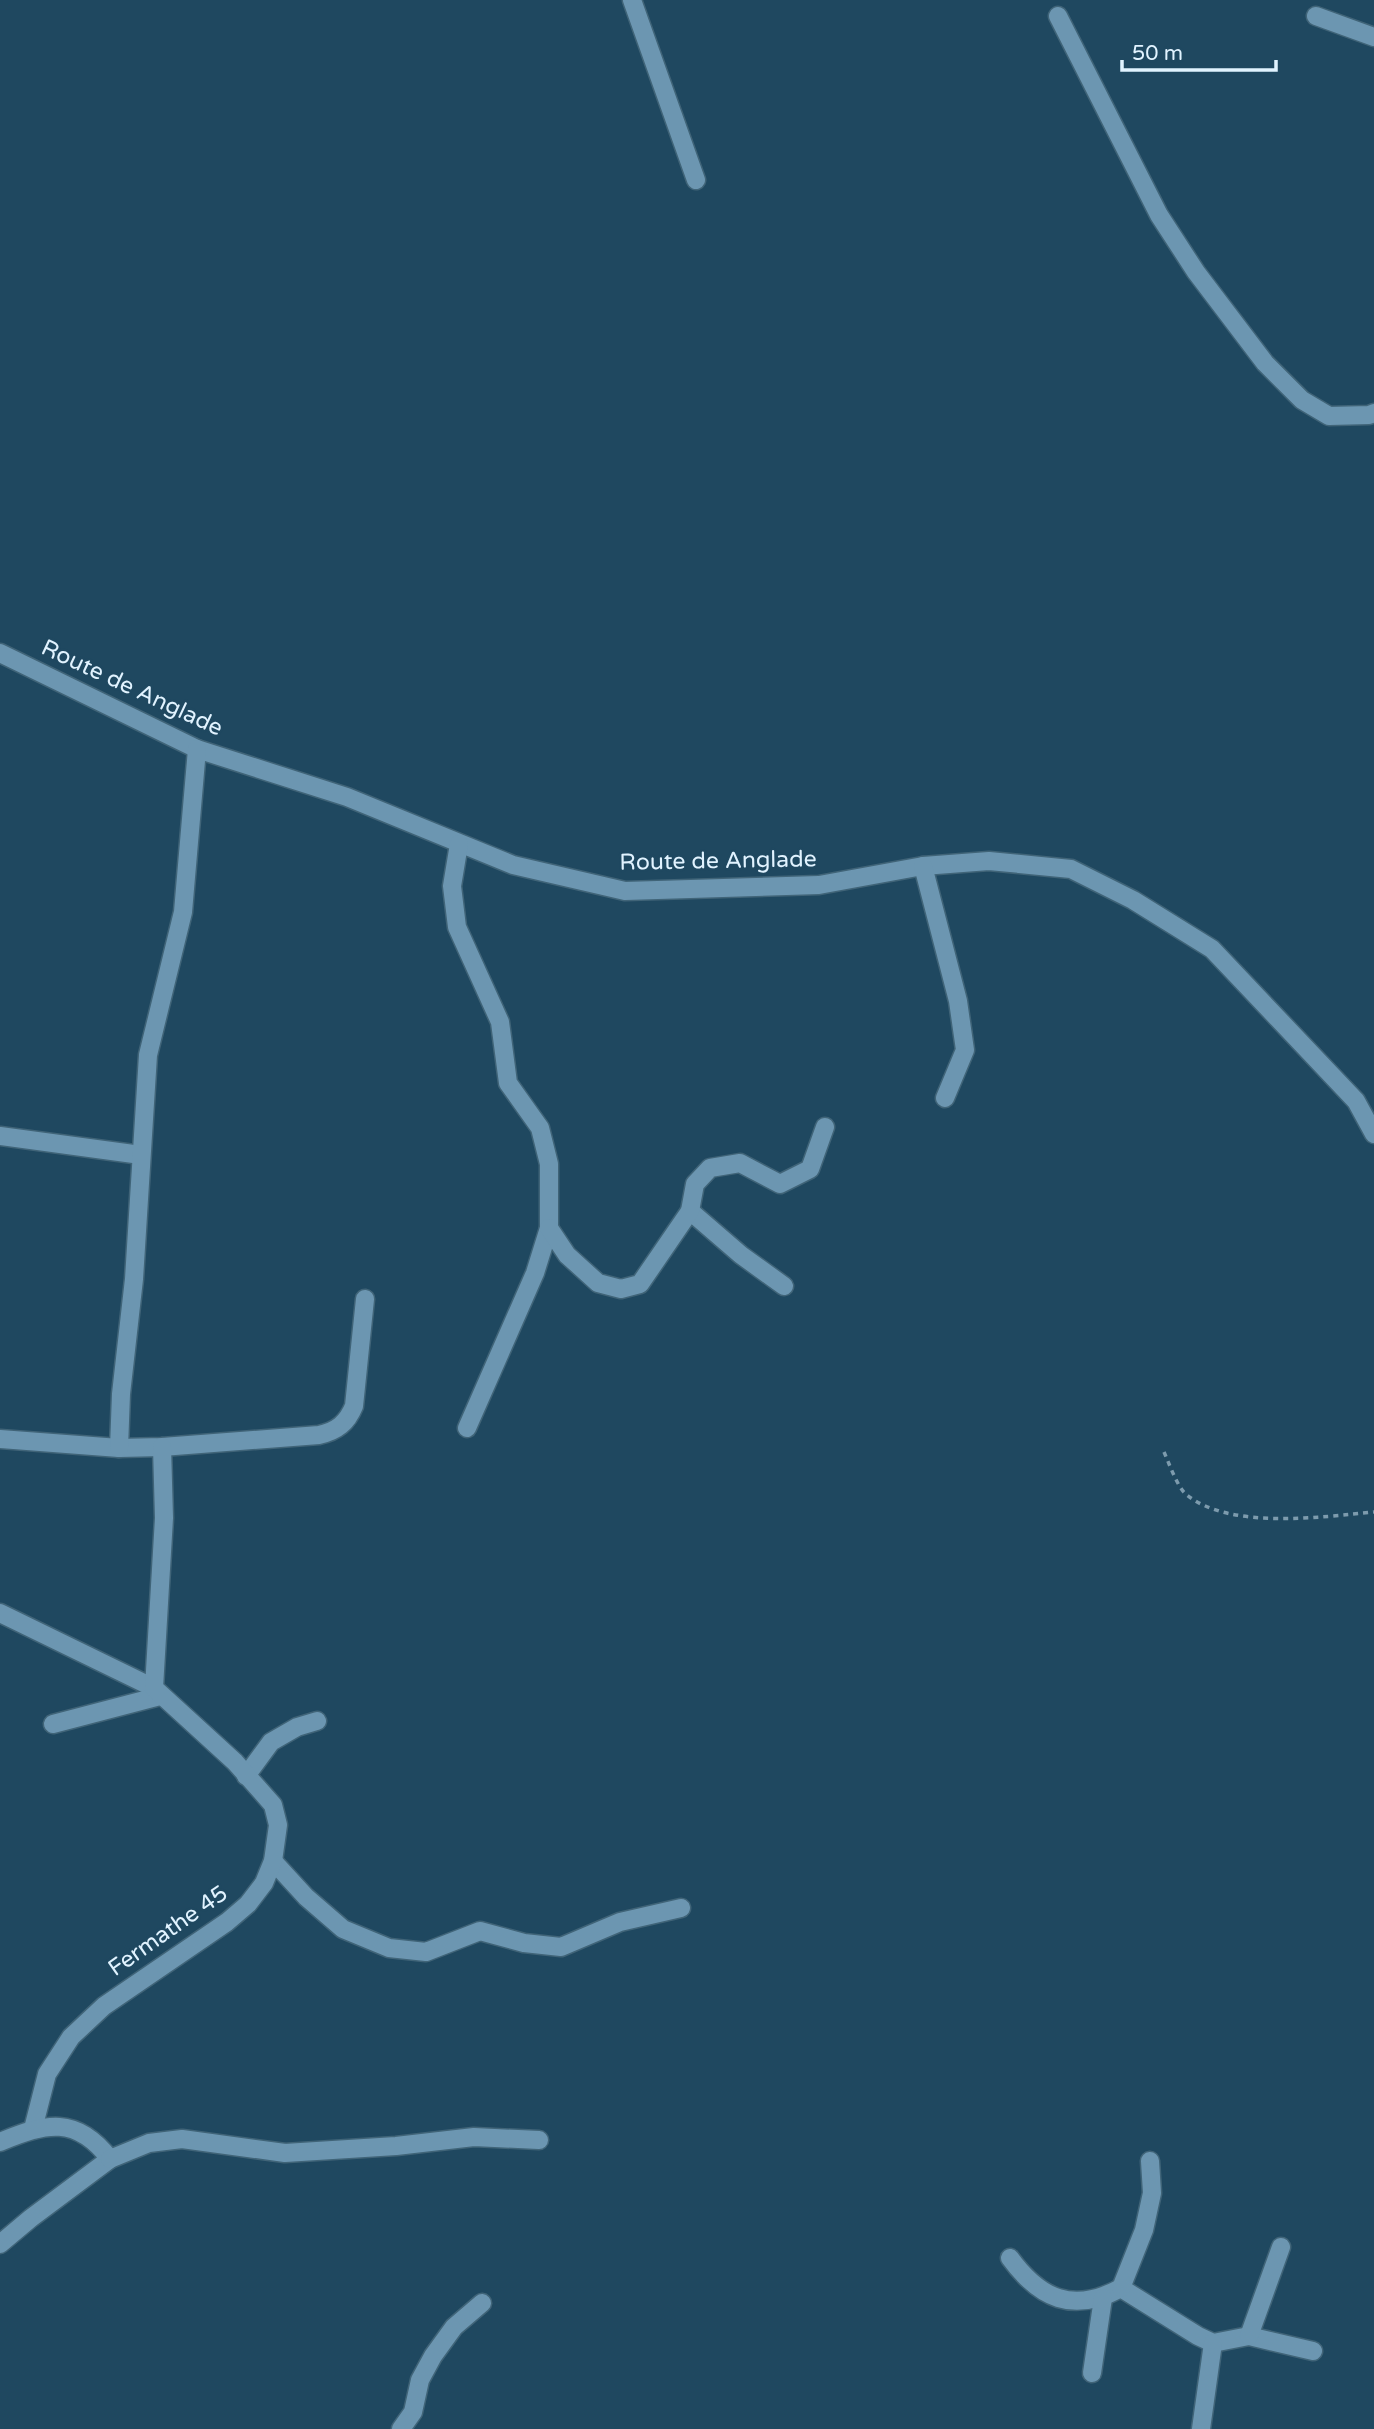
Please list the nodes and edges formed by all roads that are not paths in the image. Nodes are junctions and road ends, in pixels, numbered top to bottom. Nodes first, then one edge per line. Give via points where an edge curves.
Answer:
1 (632, 0) edge
2 (1058, 16) dead end
3 (1316, 16) dead end
4 (1374, 37) edge
5 (696, 180) dead end
6 (1374, 413) edge
7 (0, 653) edge
8 (197, 748) junction
9 (458, 844) junction
10 (923, 866) junction
11 (945, 1098) dead end
12 (825, 1128) dead end
13 (1374, 1134) edge
14 (0, 1136) edge
15 (141, 1156) junction
16 (690, 1211) junction
17 (549, 1228) junction
18 (784, 1286) dead end
19 (365, 1299) dead end
20 (467, 1429) dead end
21 (0, 1439) edge
22 (162, 1447) junction
23 (120, 1448) junction
24 (0, 1613) edge
25 (157, 1692) junction
26 (317, 1721) dead end
27 (53, 1724) dead end
28 (246, 1776) junction
29 (273, 1861) junction
30 (681, 1908) dead end
31 (33, 2129) junction
32 (539, 2140) dead end
33 (0, 2142) edge
34 (110, 2159) junction
35 (1150, 2161) dead end
36 (0, 2244) edge
37 (1281, 2247) dead end
38 (1010, 2258) dead end
39 (1121, 2288) junction
40 (1103, 2298) junction
41 (482, 2303) dead end
42 (1249, 2336) junction
43 (1213, 2343) junction
44 (1313, 2351) dead end
45 (1092, 2373) dead end
46 (401, 2429) edge
47 (1201, 2429) edge

1 - 5 street
2 - 6 street via 1159,215 1265,363 1302,400 1329,416
3 - 4 street
7 - 8 street, Route de Anglade
8 - 9 street, Route de Anglade via 347,797
8 - 15 street via 183,912 148,1055
9 - 10 street, Route de Anglade via 513,865 625,891 819,885
9 - 17 street via 452,886 457,927 500,1023 508,1083 540,1128 550,1164
10 - 11 street via 958,1002 965,1049
10 - 13 street, Route de Anglade via 989,861 1071,869 1133,900 1212,948 1356,1101
12 - 16 street via 810,1169 780,1184 740,1163 710,1168 695,1184
14 - 15 street
15 - 23 street
16 - 17 street via 639,1284 621,1289 598,1283 567,1255
16 - 18 street
17 - 20 street via 535,1273
19 - 22 street via 355,1406 341,1426 319,1435
21 - 23 street
22 - 23 street
22 - 25 street
24 - 25 street, Fermathe 45
25 - 27 street
25 - 28 street, Fermathe 45
26 - 28 street via 271,1742
28 - 29 street, Fermathe 45 via 273,1805 278,1825
29 - 30 street via 343,1929 389,1948 426,1952 480,1931 561,1947 620,1922
29 - 31 street, Fermathe 45 via 248,1904 104,2006 71,2037 47,2074
31 - 33 street
31 - 34 street via 66,2126 98,2144
32 - 34 street via 474,2137 285,2153 182,2139 149,2143
34 - 36 street
35 - 39 street via 1152,2193 1144,2230
37 - 42 street
38 - 40 street via 1023,2277 1044,2294 1066,2301
39 - 40 street
39 - 43 street
40 - 45 street
41 - 46 street via 453,2327 433,2356 413,2412
42 - 43 street
42 - 44 street
43 - 47 street

